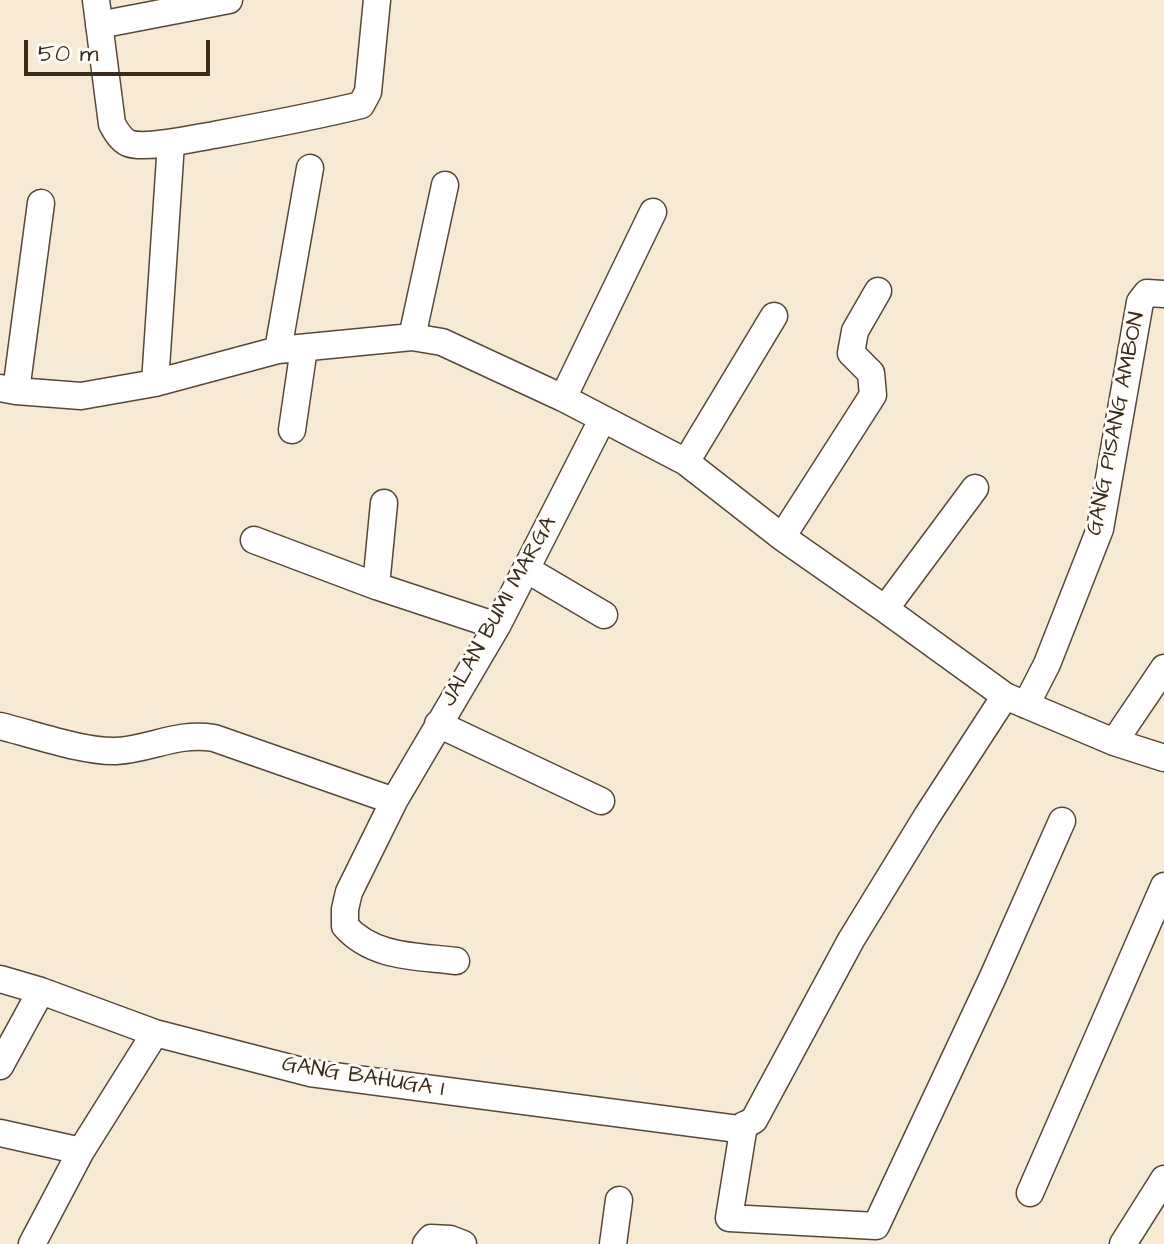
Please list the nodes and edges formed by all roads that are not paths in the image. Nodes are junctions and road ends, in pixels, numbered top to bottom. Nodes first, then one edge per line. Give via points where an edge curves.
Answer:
1 (377, 0) edge
2 (220, 1) edge
3 (97, 13) edge
4 (171, 143) junction
5 (310, 168) dead end
6 (445, 185) dead end
7 (41, 203) dead end
8 (653, 212) dead end
9 (878, 291) dead end
10 (1164, 294) edge
11 (774, 316) dead end
12 (412, 337) junction
13 (291, 349) junction
14 (155, 383) junction
15 (8, 389) edge
16 (563, 398) junction
17 (602, 420) junction
18 (292, 430) dead end
19 (686, 462) junction
20 (975, 488) dead end
21 (384, 503) dead end
22 (782, 537) junction
23 (254, 540) dead end
24 (526, 569) junction
25 (376, 586) junction
26 (885, 609) junction
27 (604, 615) dead end
28 (497, 626) junction
29 (1164, 668) edge
30 (1015, 701) junction
31 (438, 724) junction
32 (0, 726) edge
33 (1114, 742) junction
34 (1164, 758) edge
35 (394, 801) junction
36 (601, 801) dead end
37 (1062, 821) dead end
38 (1164, 886) edge
39 (456, 961) dead end
40 (0, 979) edge
41 (41, 991) junction
42 (155, 1033) junction
43 (0, 1066) edge
44 (741, 1127) junction
45 (0, 1133) edge
46 (81, 1151) junction
47 (1164, 1179) edge
48 (1030, 1193) dead end
49 (619, 1200) dead end
50 (32, 1244) edge
51 (426, 1244) edge
52 (463, 1244) edge
53 (613, 1244) edge
54 (1123, 1244) edge

1 - 4 street via 368,92 361,105
2 - 3 street
3 - 4 street via 117,134 128,143
4 - 14 street
5 - 13 street
6 - 12 street
7 - 15 street
8 - 16 street
9 - 22 street via 855,331 851,353 871,373 873,395
10 - 30 street, GANG PISANG AMBON via 1147,293 1140,302 1100,529 1047,664
11 - 19 street
12 - 13 street
12 - 16 street via 442,342
13 - 14 street
13 - 18 street
14 - 15 street via 81,396
16 - 17 street
17 - 19 street
17 - 24 street, JALAN BUMI MARGA
19 - 22 street
20 - 26 street
21 - 25 street
22 - 26 street
23 - 25 street
24 - 27 street
24 - 28 street, JALAN BUMI MARGA
25 - 28 street
26 - 30 street
28 - 31 street, JALAN BUMI MARGA
29 - 33 street
30 - 33 street
30 - 44 street via 927,816 851,940 754,1120
31 - 35 street, JALAN BUMI MARGA
31 - 36 street
32 - 35 street via 110,751 183,737 214,738
33 - 34 street
35 - 39 street, JALAN BUMI MARGA via 349,892 345,926 355,938 386,953
37 - 44 street via 876,1226 729,1218
38 - 48 street
40 - 41 street, GANG BAHUGA I
41 - 42 street, GANG BAHUGA I
41 - 43 street
42 - 44 street, GANG BAHUGA I via 310,1073
42 - 46 street
45 - 46 street
46 - 50 street
47 - 54 street
49 - 53 street
51 - 52 street via 431,1238

